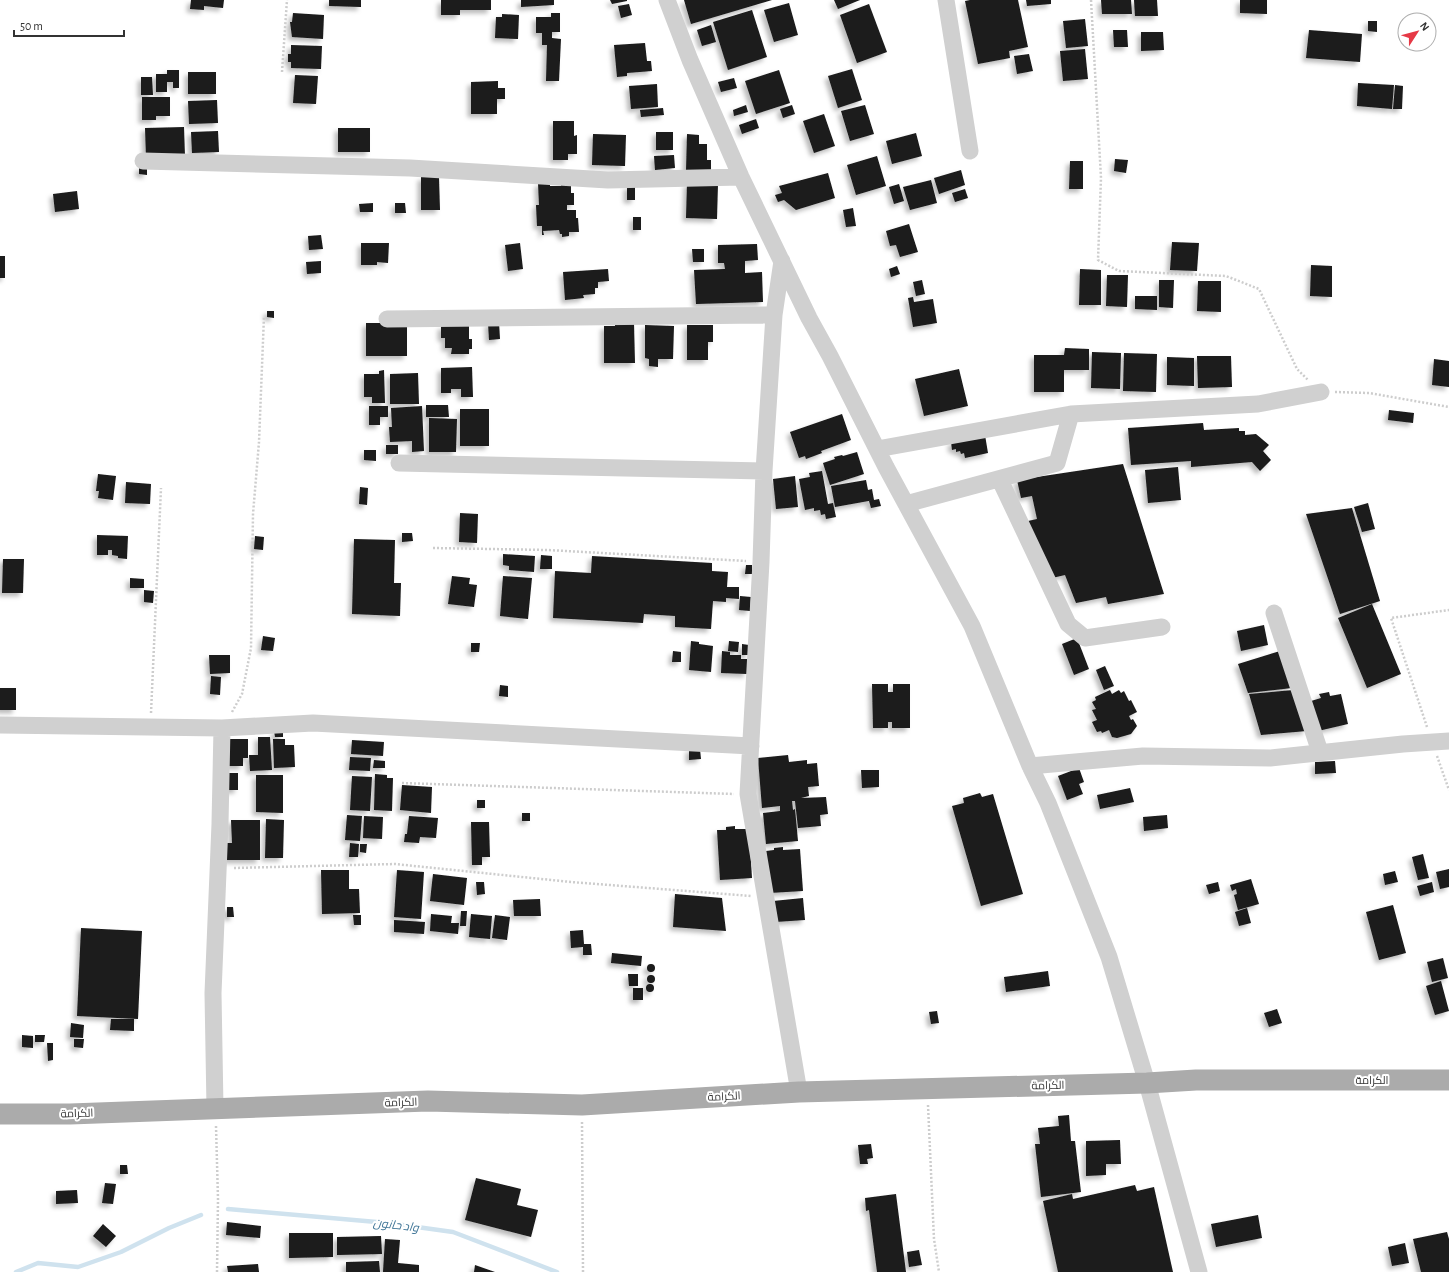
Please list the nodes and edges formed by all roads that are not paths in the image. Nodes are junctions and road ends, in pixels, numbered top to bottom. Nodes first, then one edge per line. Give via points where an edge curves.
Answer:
1 (668, 0) edge
2 (946, 0) edge
3 (970, 151) dead end
4 (143, 161) dead end
5 (741, 177) junction
6 (782, 261) junction
7 (774, 315) junction
8 (387, 319) dead end
9 (1321, 392) road end
10 (1070, 414) junction
11 (877, 449) junction
12 (399, 463) dead end
13 (764, 471) junction
14 (1000, 480) junction
15 (906, 504) junction
16 (1274, 612) dead end
17 (1162, 627) dead end
18 (0, 725) edge
19 (222, 728) junction
20 (1449, 741) edge
21 (751, 746) junction
22 (1320, 752) junction
23 (1030, 766) junction
24 (1449, 1080) edge
25 (1147, 1083) junction
26 (799, 1092) junction
27 (215, 1108) junction
28 (0, 1114) edge
29 (1199, 1272) edge

1 - 5 street via 690,60
2 - 3 street
4 - 5 street via 410,168 608,180
5 - 6 street
6 - 7 street
6 - 11 street
7 - 8 street
7 - 13 street
9 - 10 street via 1258,404
10 - 11 street
10 - 14 street via 1057,463
11 - 15 street
12 - 13 street
13 - 21 street
14 - 15 street
14 - 17 street via 1068,624 1085,638
15 - 23 street via 972,626
16 - 22 street
18 - 19 street
19 - 21 street via 313,723
19 - 27 street via 213,993
20 - 22 street
21 - 26 street via 748,794
22 - 23 street via 1270,758 1142,756
23 - 25 street via 1048,803 1109,957
24 - 25 main road, الكرامة via 1196,1080
25 - 26 main road, الكرامة
25 - 29 street
26 - 27 main road, الكرامة via 582,1105 428,1101
27 - 28 main road, الكرامة

